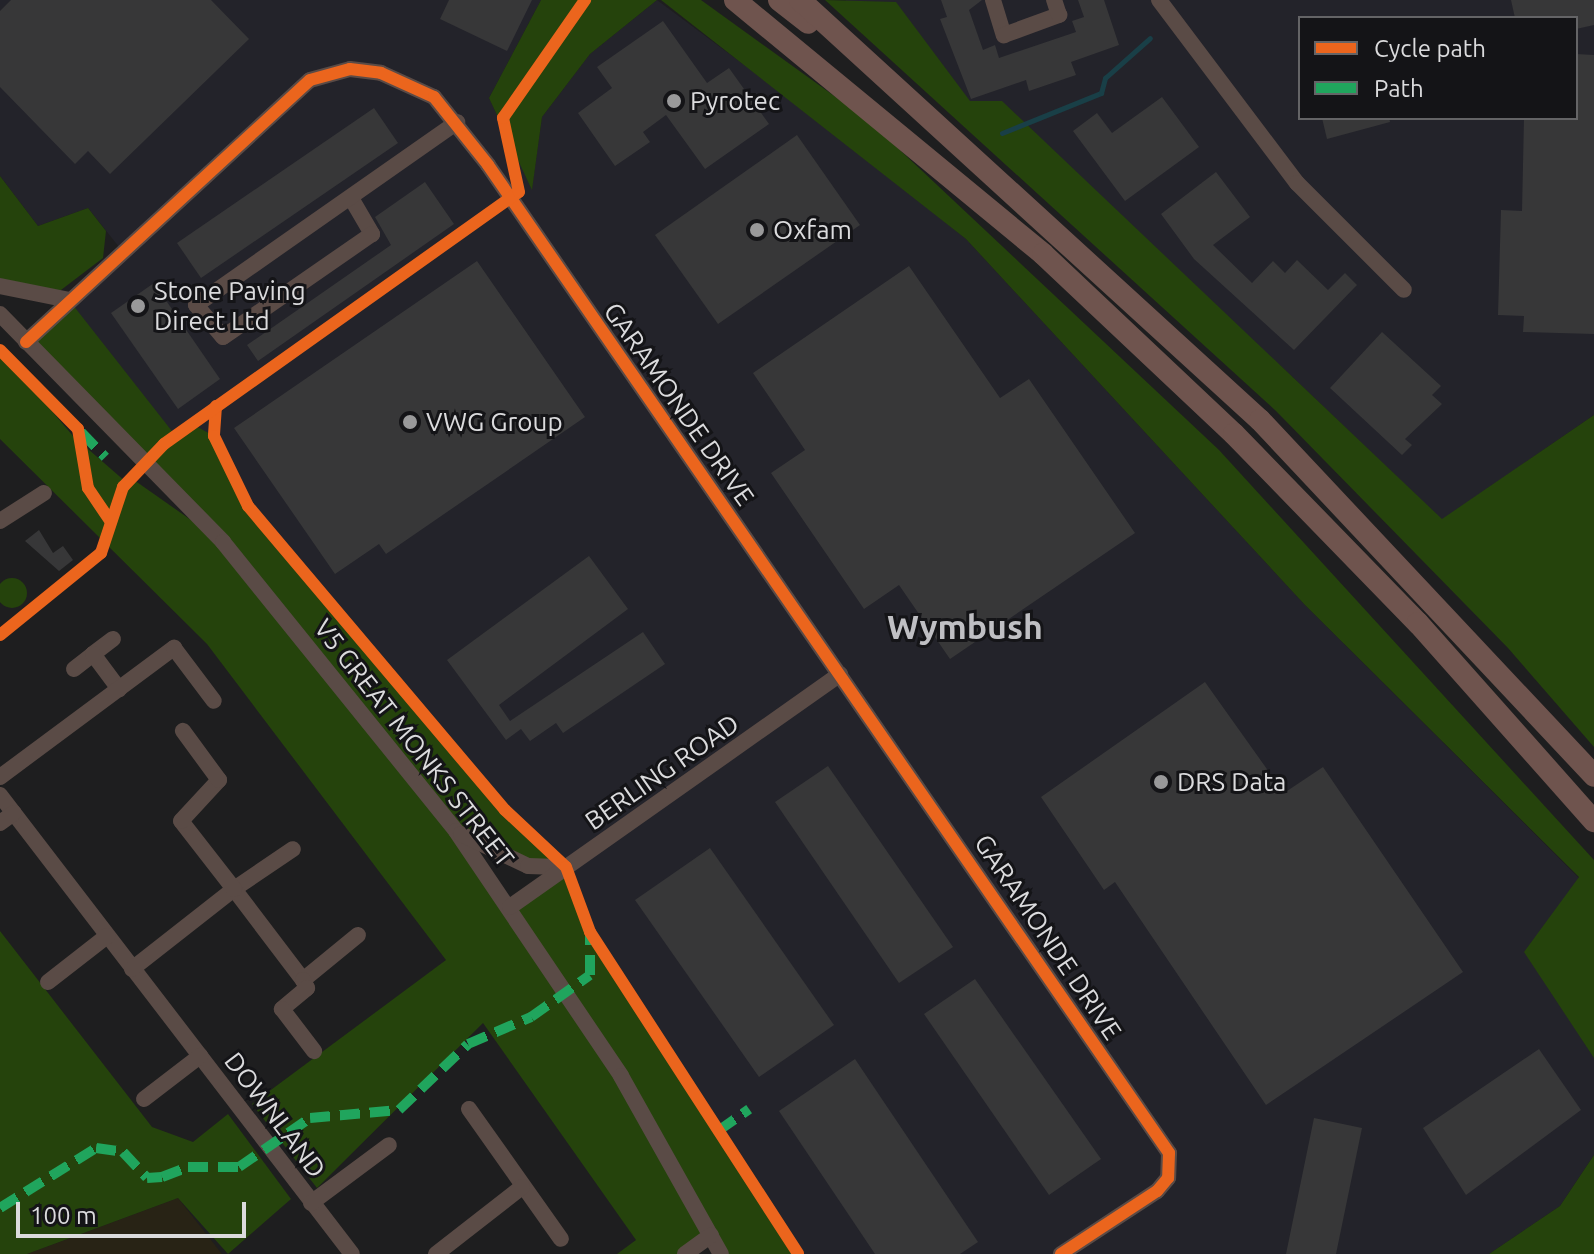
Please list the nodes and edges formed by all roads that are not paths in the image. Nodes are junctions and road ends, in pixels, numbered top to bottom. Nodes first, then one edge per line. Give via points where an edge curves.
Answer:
1 (722, 0) edge
2 (735, 0) edge
3 (779, 0) edge
4 (800, 0) edge
5 (993, 0) edge
6 (1054, 0) edge
7 (1159, 0) edge
8 (796, 47) junction
9 (894, 90) junction
10 (457, 122) junction
11 (351, 198) junction
12 (0, 286) edge
13 (1404, 290) dead end
14 (69, 300) junction
15 (0, 314) edge
16 (6, 325) edge
17 (26, 342) junction
18 (44, 493) dead end
19 (0, 521) edge
20 (113, 639) dead end
21 (93, 654) junction
22 (74, 669) dead end
23 (840, 674) junction
24 (119, 689) junction
25 (214, 701) dead end
26 (183, 731) dead end
27 (1594, 776) edge
28 (0, 777) edge
29 (0, 795) edge
30 (14, 813) junction
31 (1594, 821) edge
32 (0, 823) edge
33 (456, 831) junction
34 (293, 849) dead end
35 (566, 867) junction
36 (235, 891) junction
37 (510, 907) junction
38 (358, 935) dead end
39 (107, 936) junction
40 (132, 969) junction
41 (303, 980) junction
42 (48, 982) dead end
43 (314, 1051) dead end
44 (200, 1056) junction
45 (144, 1099) dead end
46 (469, 1109) dead end
47 (389, 1145) dead end
48 (522, 1187) junction
49 (311, 1203) junction
50 (711, 1235) junction
51 (561, 1239) dead end
52 (352, 1254) edge
53 (436, 1254) edge
54 (685, 1254) edge
55 (721, 1254) edge
56 (1061, 1254) edge

1 - 8 highway
2 - 8 highway
3 - 9 highway
4 - 9 highway
5 - 6 street via 1004,35 1059,15
7 - 13 street via 1297,183
8 - 31 highway via 1043,254 1234,434 1418,623
9 - 27 highway via 1260,420
10 - 11 street
10 - 14 street, GARAMONDE DRIVE via 423,89 381,73 350,69 310,80
10 - 23 street, GARAMONDE DRIVE
11 - 11 street via 196,305 223,337 372,234
12 - 14 street
14 - 17 street, GARAMONDE DRIVE
15 - 16 street, V5 GREAT MONKS STREET
16 - 17 street, V5 GREAT MONKS STREET
17 - 33 street, V5 GREAT MONKS STREET via 166,483
18 - 19 street
20 - 21 street
21 - 22 street
21 - 24 street
23 - 35 street, BERLING ROAD
23 - 56 street, GARAMONDE DRIVE via 1169,1153 1171,1169 1157,1191
24 - 25 street via 174,648
24 - 28 street
26 - 36 street via 219,780 181,821
29 - 30 street, DOWNLAND
30 - 32 street
30 - 39 street, DOWNLAND
33 - 35 street via 528,866
33 - 37 street, V5 GREAT MONKS STREET
34 - 36 street
35 - 37 street, BERLING ROAD
36 - 40 street
36 - 41 street
37 - 50 street, V5 GREAT MONKS STREET via 575,1005
38 - 41 street
39 - 40 street, DOWNLAND
39 - 42 street
40 - 44 street, DOWNLAND
41 - 43 street via 307,988 282,1009
44 - 45 street, DOWNLAND
44 - 49 street, DOWNLAND
46 - 48 street
47 - 49 street, DOWNLAND
48 - 51 street
48 - 53 street
49 - 52 street, DOWNLAND
50 - 54 street
50 - 55 street, V5 GREAT MONKS STREET

